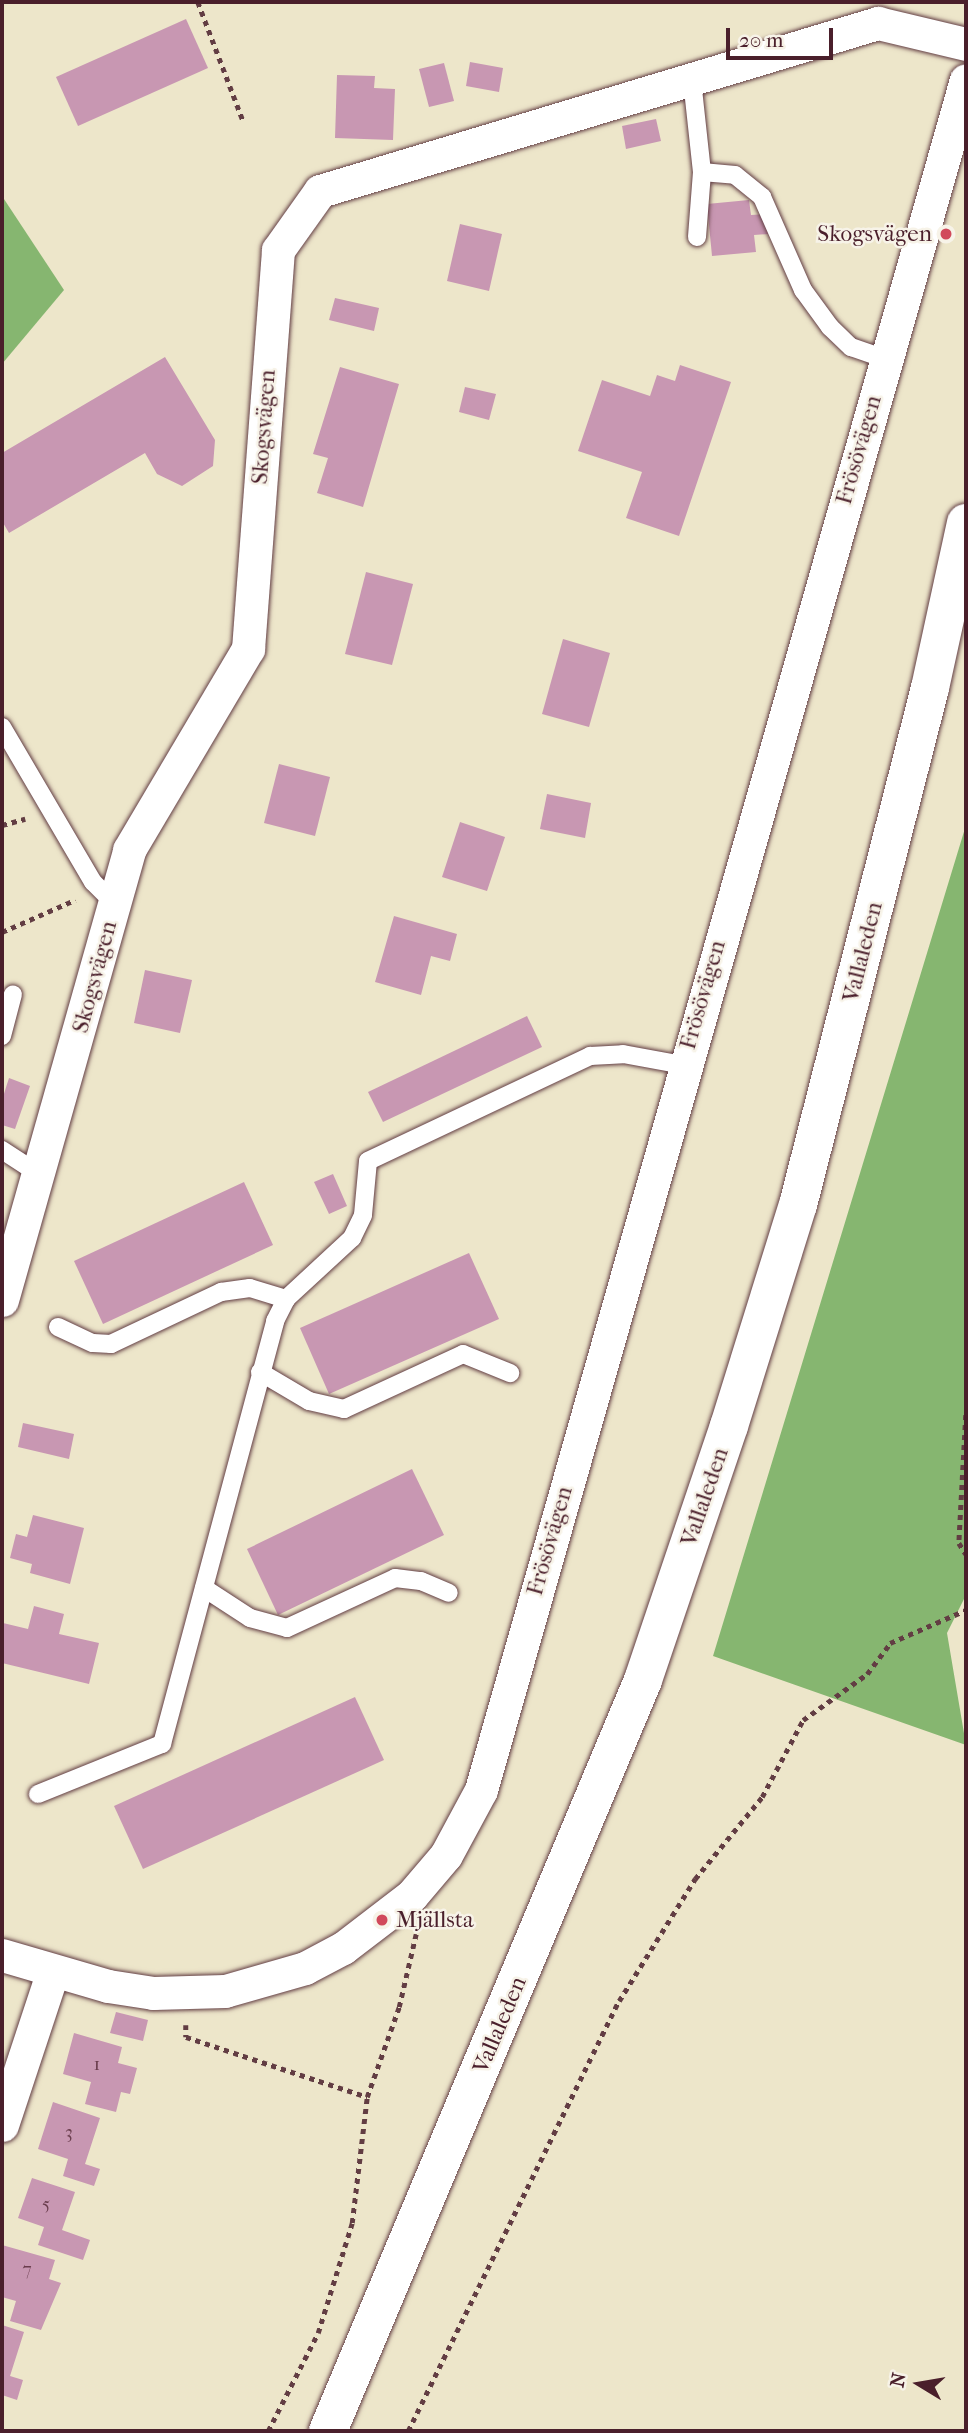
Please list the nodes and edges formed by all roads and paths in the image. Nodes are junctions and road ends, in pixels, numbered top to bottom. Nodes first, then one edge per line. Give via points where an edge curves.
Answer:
1 (198, 2) edge
2 (966, 44) edge
3 (692, 80) junction
4 (966, 80) edge
5 (244, 123) dead end
6 (702, 172) junction
7 (697, 237) dead end
8 (885, 359) junction
9 (966, 523) edge
10 (2, 727) edge
11 (107, 896) junction
12 (2, 932) edge
13 (13, 994) dead end
14 (2, 1036) edge
15 (683, 1065) junction
16 (2, 1150) edge
17 (39, 1174) junction
18 (286, 1299) junction
19 (2, 1300) edge
20 (58, 1327) dead end
21 (260, 1372) junction
22 (510, 1373) dead end
23 (966, 1415) edge
24 (966, 1555) edge
25 (204, 1588) junction
26 (449, 1593) dead end
27 (966, 1610) edge
28 (38, 1794) dead end
29 (412, 1895) junction
30 (2, 1955) edge
31 (53, 1971) junction
32 (183, 1993) junction
33 (366, 2098) junction
34 (2, 2125) edge
35 (268, 2431) edge
36 (328, 2431) edge
37 (408, 2431) edge

1 - 5 path
2 - 3 street, Skogsvägen via 878,23
3 - 6 lane
3 - 11 street, Skogsvägen via 320,191 278,250 248,649 129,850
4 - 8 street, Frösövägen
6 - 7 lane
6 - 8 lane via 735,175 762,197 803,290 830,327 851,347
8 - 15 street, Frösövägen
9 - 36 main road, Vallaleden via 930,688 802,1192 729,1426 643,1680
10 - 11 lane
11 - 12 path
11 - 17 street, Skogsvägen
13 - 14 lane
15 - 18 lane via 623,1054 590,1056 368,1161 363,1215 352,1238
15 - 29 street, Frösövägen via 481,1790 446,1855
16 - 17 lane
17 - 19 street, Skogsvägen
18 - 20 lane via 236,1288 111,1344 93,1343
18 - 21 lane
21 - 22 lane via 309,1401 344,1409 463,1353
21 - 25 lane
23 - 24 path via 959,1543
25 - 26 lane via 250,1618 287,1628 395,1578 421,1581
25 - 28 lane via 162,1744
27 - 37 path via 890,1643 867,1674 803,1720 762,1797 695,1879 619,2001
29 - 32 street, Frösövägen via 343,1948 305,1968 225,1991
29 - 33 path via 416,1940 399,2007
30 - 31 street, Frösövägen
31 - 32 street, Frösövägen via 108,1986
31 - 34 street
32 - 33 path via 186,2037
33 - 35 path via 352,2223 318,2333

